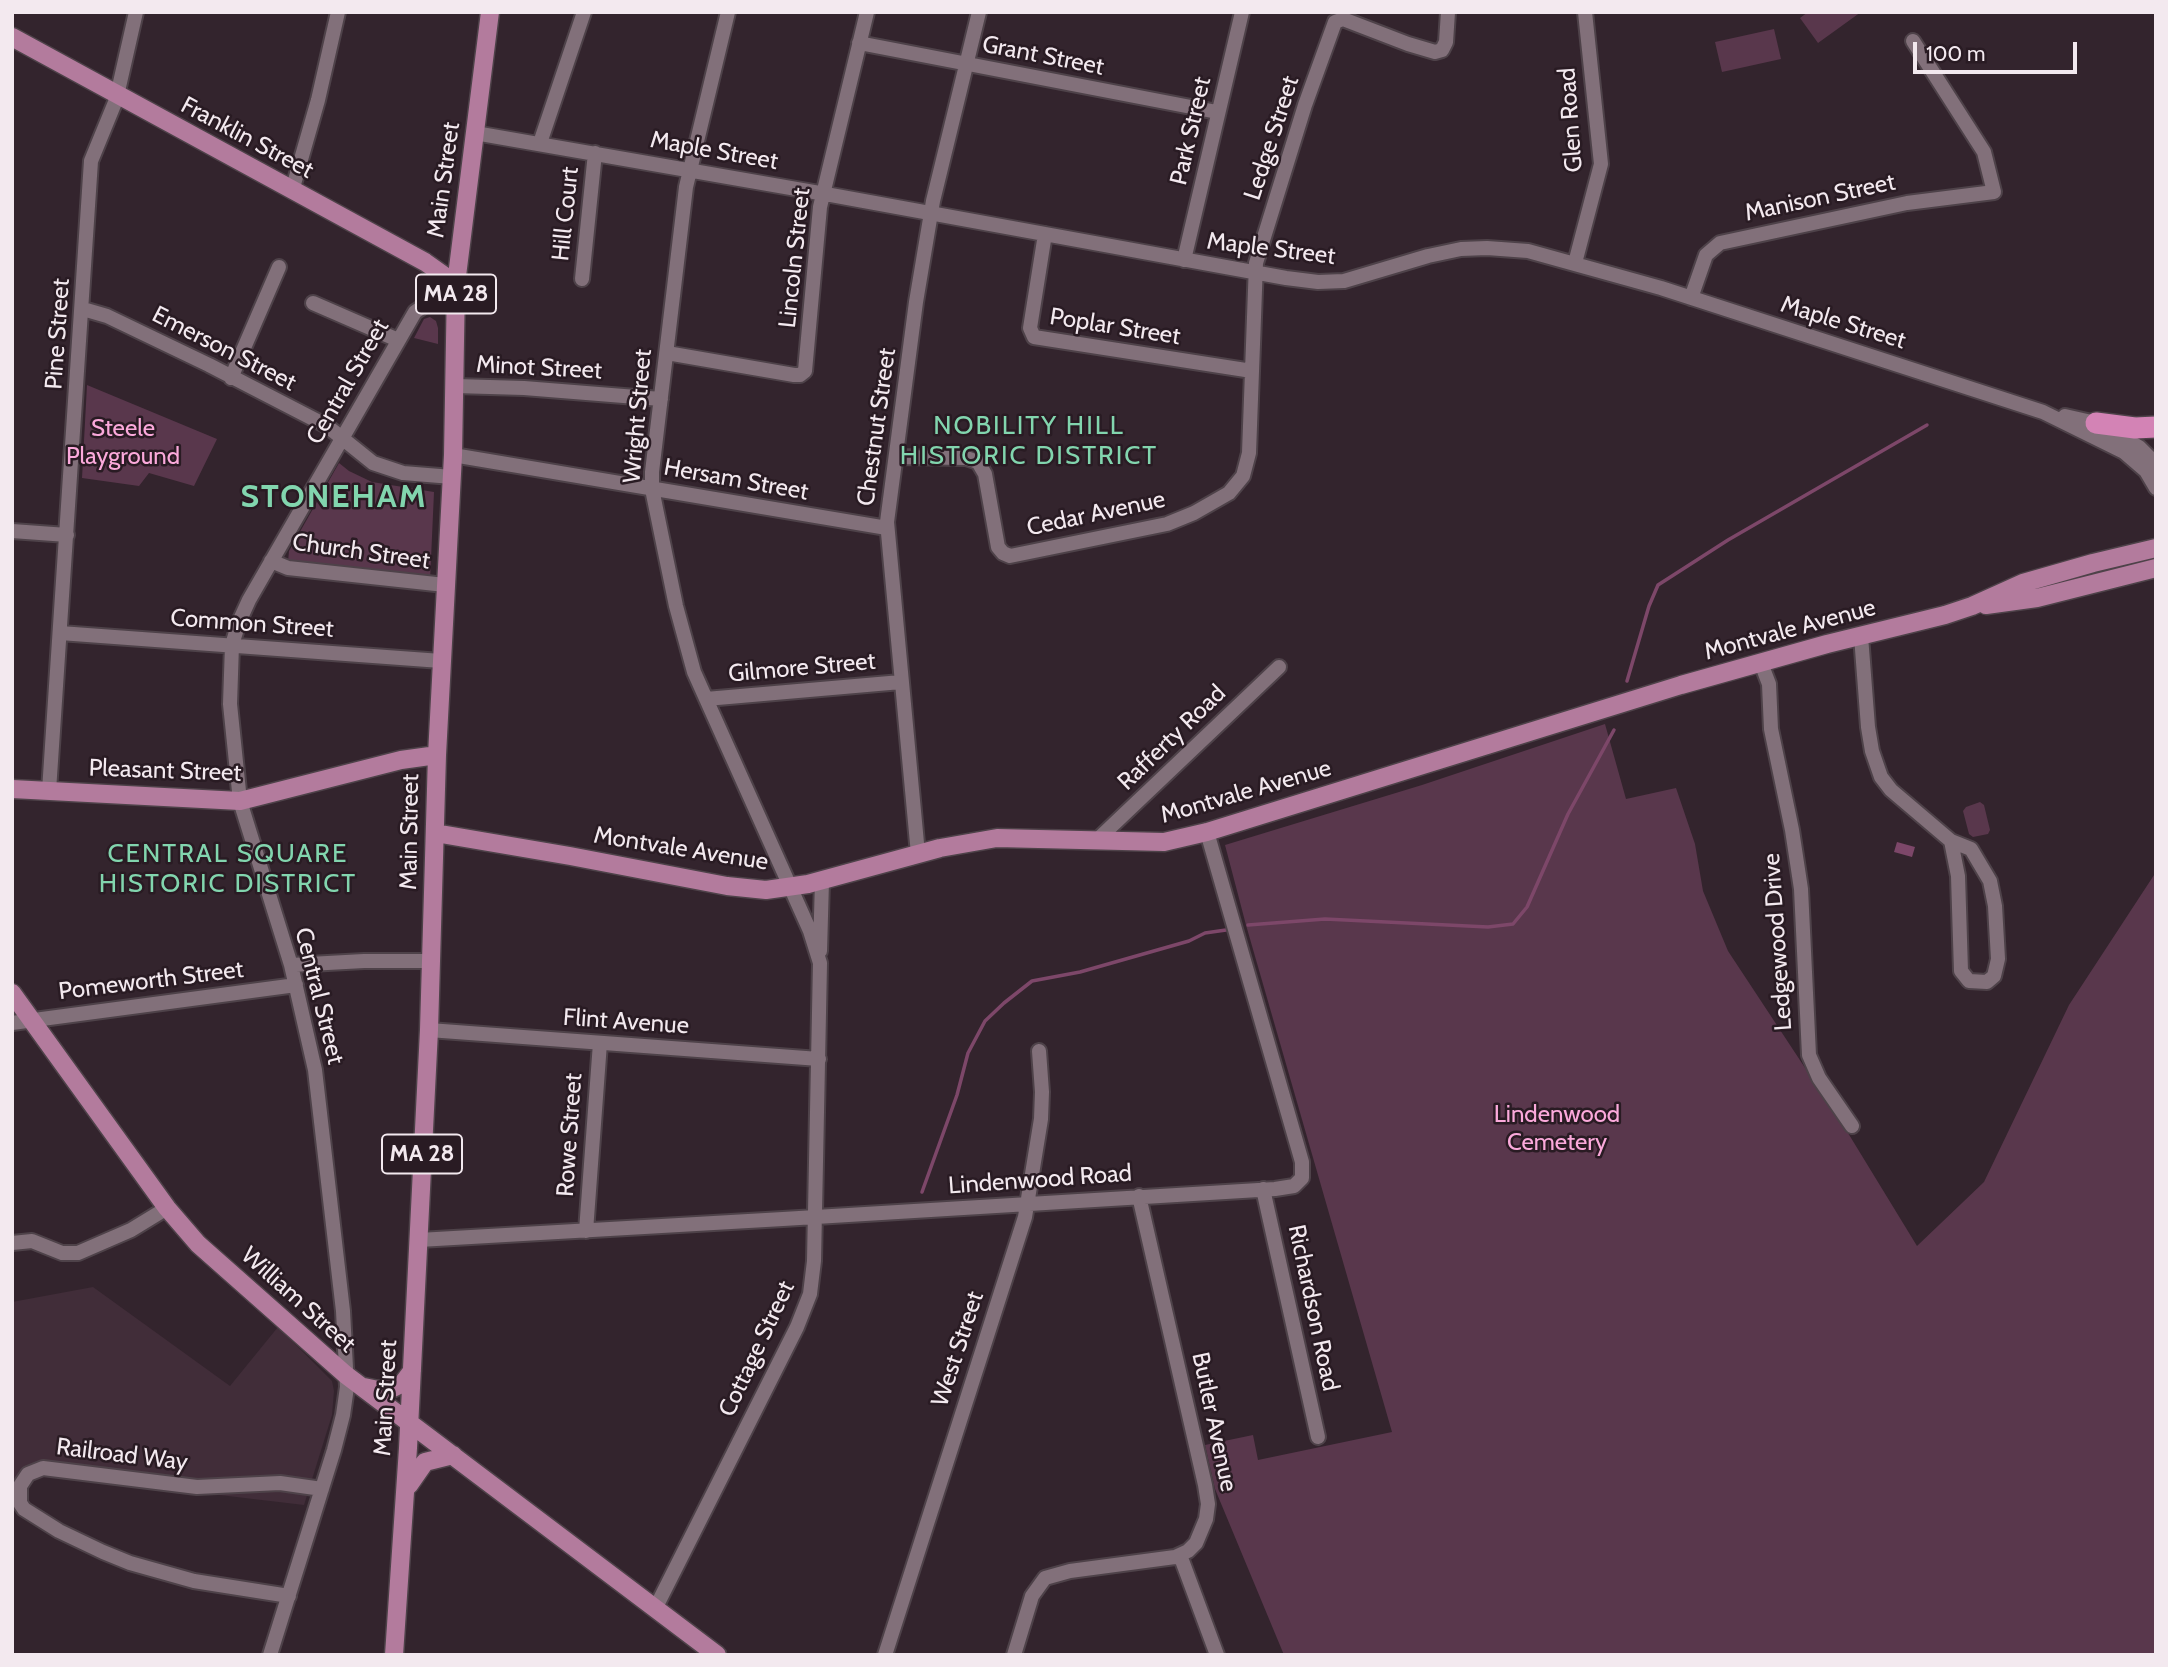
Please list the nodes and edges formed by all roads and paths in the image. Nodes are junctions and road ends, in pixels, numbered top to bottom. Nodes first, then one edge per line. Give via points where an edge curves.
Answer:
1 (136, 12) edge
2 (338, 12) edge
3 (490, 12) edge
4 (584, 12) edge
5 (728, 12) edge
6 (867, 12) edge
7 (979, 12) edge
8 (1242, 12) edge
9 (1448, 12) edge
10 (1585, 12) edge
11 (12, 37) edge
12 (1913, 41) dead end
13 (859, 43) junction
14 (966, 64) junction
15 (118, 95) junction
16 (1217, 113) junction
17 (475, 133) junction
18 (540, 143) junction
19 (595, 153) junction
20 (689, 170) junction
21 (292, 191) junction
22 (822, 193) junction
23 (931, 214) junction
24 (1045, 234) junction
25 (1184, 260) junction
26 (1574, 263) junction
27 (279, 267) dead end
28 (1254, 273) junction
29 (582, 279) dead end
30 (456, 284) junction
31 (1691, 298) junction
32 (313, 303) dead end
33 (83, 309) junction
34 (398, 340) junction
35 (667, 353) junction
36 (1252, 371) junction
37 (231, 378) junction
38 (455, 386) junction
39 (661, 399) junction
40 (2043, 412) junction
41 (2096, 423) junction
42 (2156, 427) edge
43 (341, 438) junction
44 (453, 455) junction
45 (897, 457) junction
46 (2156, 464) edge
47 (452, 478) junction
48 (652, 488) junction
49 (2156, 488) edge
50 (887, 528) junction
51 (12, 531) edge
52 (67, 535) junction
53 (2156, 548) edge
54 (271, 561) junction
55 (2156, 568) edge
56 (445, 585) junction
57 (1972, 606) junction
58 (60, 633) junction
59 (1861, 636) junction
60 (232, 645) junction
61 (441, 661) junction
62 (1761, 663) junction
63 (1279, 667) dead end
64 (901, 682) junction
65 (706, 699) junction
66 (436, 755) junction
67 (12, 789) edge
68 (49, 791) junction
69 (240, 801) junction
70 (1207, 832) junction
71 (435, 833) junction
72 (1096, 841) junction
73 (1951, 841) junction
74 (918, 854) junction
75 (822, 881) junction
76 (790, 888) junction
77 (431, 961) junction
78 (820, 963) junction
79 (291, 965) junction
80 (296, 985) junction
81 (12, 993) edge
82 (32, 1019) junction
83 (12, 1023) edge
84 (429, 1030) junction
85 (600, 1042) junction
86 (1039, 1051) dead end
87 (819, 1059) junction
88 (1852, 1126) dead end
89 (1263, 1189) junction
90 (1139, 1196) junction
91 (1028, 1203) junction
92 (167, 1208) junction
93 (815, 1217) junction
94 (586, 1231) junction
95 (419, 1240) junction
96 (12, 1244) edge
97 (412, 1371) junction
98 (353, 1380) junction
99 (410, 1423) junction
100 (1318, 1437) dead end
101 (453, 1455) junction
102 (322, 1489) junction
103 (405, 1491) junction
104 (1180, 1555) junction
105 (289, 1595) junction
106 (656, 1607) junction
107 (271, 1655) edge
108 (394, 1655) edge
109 (717, 1655) edge
110 (885, 1655) edge
111 (1014, 1655) edge
112 (1217, 1655) edge

1 - 15 street, Pine Street
2 - 21 street
3 - 17 main road, Main Street / MA 28
4 - 18 street
5 - 20 street, Wright Street
6 - 13 street, Lincoln Street
7 - 14 street, Chestnut Street
8 - 16 street, Park Street
9 - 28 street, Ledge Street via 1447,38 1442,50 1435,52 1339,19 1335,22
10 - 26 street, Glen Road via 1601,164
11 - 15 main road, Franklin Street
12 - 31 street, Manison Street via 1979,143 1994,192 1906,203 1720,243 1706,255
13 - 14 street, Grant Street
13 - 22 street, Lincoln Street
14 - 16 street, Grant Street
14 - 23 street, Chestnut Street
15 - 21 main road, Franklin Street
15 - 33 street, Pine Street via 91,161
16 - 25 street, Park Street
17 - 18 street, Maple Street
17 - 30 main road, Main Street / MA 28
18 - 19 street, Maple Street
19 - 20 street, Maple Street
19 - 29 street, Hill Court
20 - 22 street, Maple Street
20 - 35 street, Wright Street
21 - 30 main road, Franklin Street via 425,262
22 - 23 street, Maple Street
22 - 35 street, Lincoln Street via 804,372 796,376
23 - 24 street, Maple Street
23 - 45 street, Chestnut Street
24 - 25 street, Maple Street
24 - 36 street, Poplar Street via 1030,328 1034,337
25 - 28 street, Maple Street
26 - 28 street, Maple Street via 1528,251 1472,248 1333,282
26 - 31 street, Maple Street
27 - 37 street
28 - 36 street, Cedar Avenue
30 - 34 street, Central Street via 418,309
30 - 38 main road, Main Street / MA 28
31 - 40 street, Maple Street
32 - 34 street
33 - 37 street, Emerson Street via 107,316
33 - 52 street, Pine Street
34 - 43 street, Central Street
35 - 39 street, Wright Street
36 - 45 street, Cedar Avenue via 1249,453 1240,480 1229,493 1194,513 1145,530 1008,555 998,547 985,474 978,462
37 - 43 street, Emerson Street via 327,426
38 - 39 street, Minot Street
38 - 44 main road, Main Street / MA 28
39 - 48 street, Wright Street
40 - 41 street, Maple Street
40 - 49 street, Maple Street via 2124,452 2146,471
41 - 42 highway
41 - 46 street, Maple Street via 2131,441
43 - 47 street, Emerson Street via 364,458 393,471
43 - 54 street, Central Street
44 - 47 main road, Main Street / MA 28
44 - 48 street, Hersam Street
45 - 50 street, Chestnut Street
47 - 56 main road, Main Street / MA 28
48 - 50 street, Hersam Street
48 - 65 street, Wright Street via 676,606
50 - 64 street, Chestnut Street
51 - 52 street
52 - 58 street, Pine Street
53 - 57 main road, Montvale Avenue via 2023,583
54 - 56 street, Church Street via 288,568
54 - 60 street, Central Street via 244,610
55 - 57 main road, Montvale Avenue via 2037,598
56 - 61 main road, Main Street / MA 28
57 - 59 main road, Montvale Avenue
58 - 60 street, Common Street
58 - 68 street, Pine Street
59 - 62 main road, Montvale Avenue
59 - 73 street via 1868,727 1881,777
60 - 61 street, Common Street
60 - 69 street, Central Street via 231,711
61 - 66 main road, Main Street / MA 28
62 - 70 main road, Montvale Avenue
62 - 88 street, Ledgewood Drive via 1769,684 1771,729 1801,889 1809,1055
63 - 72 street, Rafferty Road
64 - 65 street, Gilmore Street
64 - 74 street, Chestnut Street
65 - 76 street, Wright Street
66 - 69 main road, Pleasant Street
66 - 71 main road, Main Street / MA 28
67 - 68 main road, Pleasant Street
68 - 69 main road, Pleasant Street
69 - 79 street, Central Street
70 - 72 main road, Montvale Avenue via 1164,842
70 - 89 street, Lindenwood Road via 1303,1166 1296,1184
71 - 76 main road, Montvale Avenue via 741,888
71 - 77 main road, Main Street / MA 28
72 - 74 main road, Montvale Avenue via 1005,837
73 - 73 street via 1958,876 1961,971 1969,981 1987,982 1994,976 1998,959 1990,881 1971,849
74 - 75 main road, Montvale Avenue
75 - 76 main road, Montvale Avenue
75 - 78 street, Cottage Street
76 - 78 street, Cottage Street
77 - 79 street
77 - 84 main road, Main Street / MA 28
78 - 87 street, Cottage Street
79 - 80 street, Central Street
80 - 82 street, Pomeworth Street
80 - 98 street, Central Street via 313,1057
81 - 82 main road, William Street
82 - 83 street, Pomeworth Street
82 - 92 main road, William Street
84 - 85 street, Flint Avenue
84 - 95 main road, Main Street / MA 28
85 - 87 street, Flint Avenue
85 - 94 street, Rowe Street
86 - 91 street, West Street via 1041,1119
87 - 93 street, Cottage Street
89 - 90 street, Lindenwood Road
89 - 100 street, Richardson Road
90 - 91 street, Lindenwood Road
90 - 104 street, Butler Avenue via 1207,1494 1203,1530
91 - 93 street, Lindenwood Road
91 - 110 street, West Street
92 - 96 street via 131,1230 78,1252 62,1252 32,1241
92 - 98 main road, William Street via 198,1244
93 - 94 street, Lindenwood Road
93 - 106 street, Cottage Street via 813,1280 805,1311
94 - 95 street, Lindenwood Road
95 - 97 main road, Main Street / MA 28
97 - 98 main road via 393,1388 371,1389
97 - 99 main road, Main Street / MA 28
98 - 99 main road, William Street
98 - 102 street, Central Street
99 - 101 main road, William Street
99 - 103 main road, Main Street / MA 28
101 - 103 main road via 425,1461
101 - 106 main road, William Street
102 - 105 street, Central Street
102 - 105 street, Railroad Way via 280,1482 197,1487 43,1468 28,1474 20,1486 24,1508 59,1531 130,1563 194,1581
103 - 108 main road, Main Street / MA 28
104 - 111 street via 1045,1578 1032,1596
104 - 112 street
105 - 107 street, Central Street
106 - 109 main road, William Street

